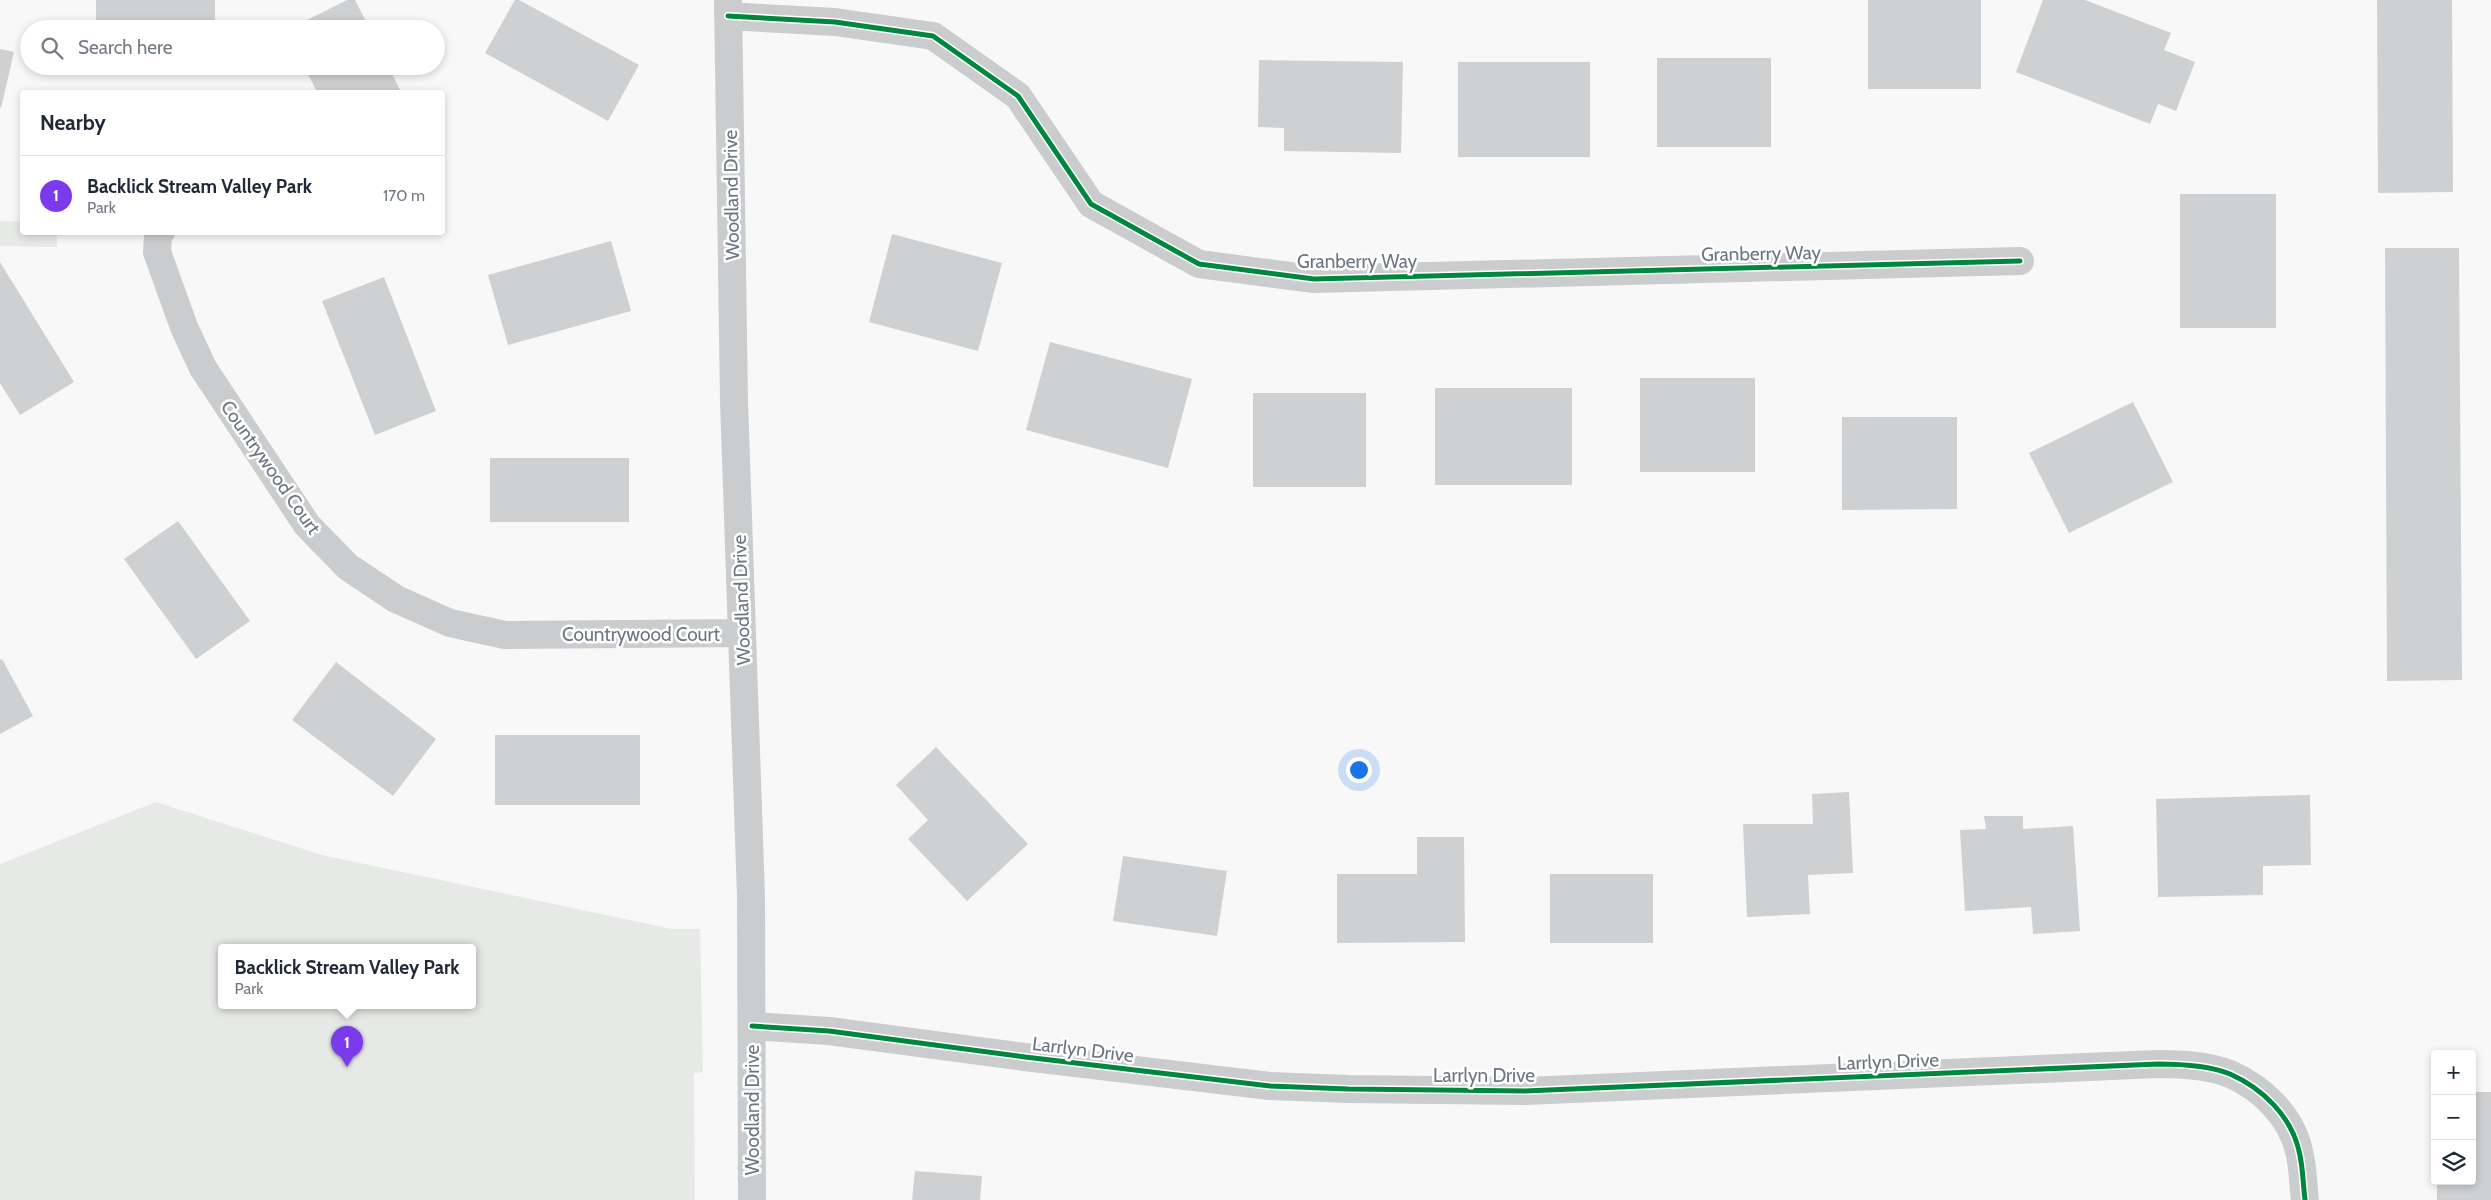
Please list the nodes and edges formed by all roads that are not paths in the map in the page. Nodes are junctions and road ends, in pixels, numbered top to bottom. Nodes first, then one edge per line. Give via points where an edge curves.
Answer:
1 (728, 8) edge
2 (159, 235) edge
3 (2020, 262) dead end
4 (742, 633) junction
5 (752, 1026) junction
6 (752, 1200) edge
7 (2305, 1200) edge

1 - 3 street, Granberry Way via 933,36 1018,96 1091,204 1199,264 1314,279
1 - 4 street, Woodland Drive via 734,391
2 - 4 street, Countrywood Court via 157,252 184,327 203,368 307,525 348,567 396,599 450,623 504,635
4 - 5 street, Woodland Drive
5 - 6 street, Woodland Drive
5 - 7 street, Larrlyn Drive via 829,1031 1025,1058 1270,1086 1348,1089 1525,1092 2187,1064 2229,1074 2261,1092 2285,1118 2299,1150

